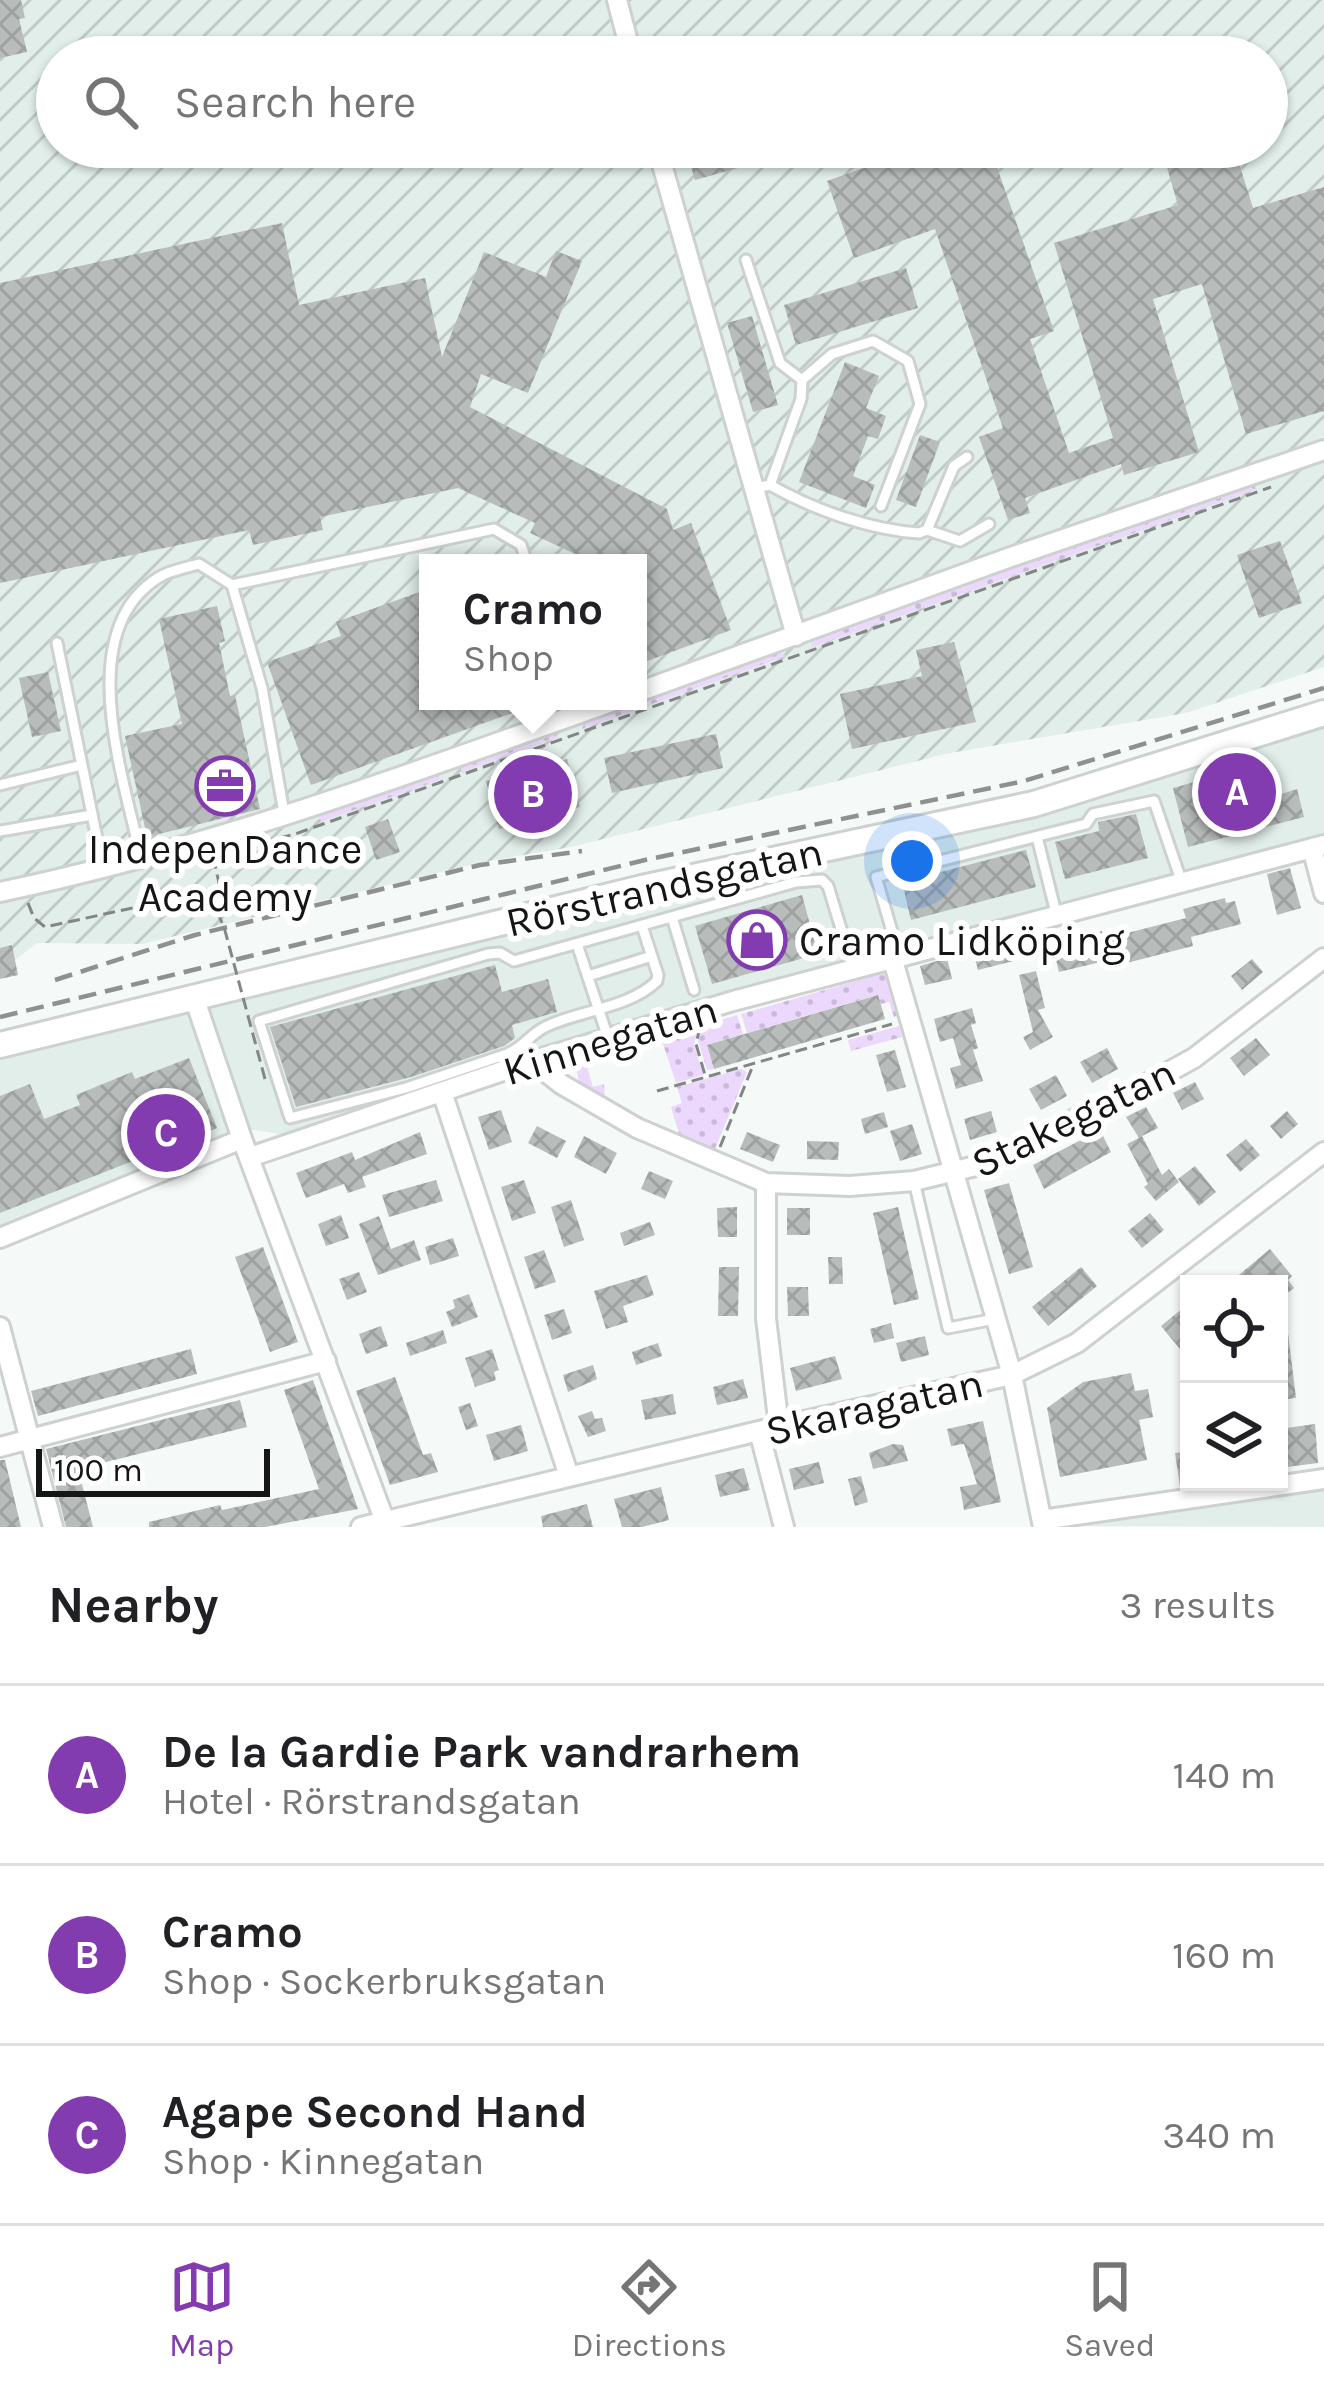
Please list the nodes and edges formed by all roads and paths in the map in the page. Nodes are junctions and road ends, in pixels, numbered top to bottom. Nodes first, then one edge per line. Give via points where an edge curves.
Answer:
1 (616, 0) edge
2 (626, 36) edge
3 (664, 168) edge
4 (746, 260) dead end
5 (802, 380) junction
6 (1324, 450) edge
7 (967, 457) dead end
8 (763, 486) junction
9 (881, 506) dead end
10 (989, 524) dead end
11 (927, 530) junction
12 (524, 554) edge
13 (232, 585) junction
14 (796, 636) junction
15 (57, 643) dead end
16 (647, 689) edge
17 (570, 710) edge
18 (1324, 713) edge
19 (82, 765) junction
20 (0, 785) edge
21 (92, 815) junction
22 (285, 818) junction
23 (0, 831) edge
24 (1037, 837) junction
25 (210, 841) junction
26 (1318, 847) edge
27 (141, 858) junction
28 (103, 868) junction
29 (1181, 881) junction
30 (0, 892) edge
31 (1324, 892) edge
32 (28, 902) dead end
33 (1057, 913) junction
34 (220, 914) junction
35 (672, 917) junction
36 (642, 926) junction
37 (577, 944) junction
38 (652, 956) junction
39 (896, 956) junction
40 (1324, 958) edge
41 (853, 968) junction
42 (588, 976) junction
43 (694, 990) dead end
44 (195, 1000) junction
45 (598, 1008) junction
46 (901, 1022) dead end
47 (700, 1023) dead end
48 (608, 1038) junction
49 (0, 1046) edge
50 (532, 1060) junction
51 (754, 1063) junction
52 (706, 1077) junction
53 (265, 1079) dead end
54 (657, 1091) dead end
55 (442, 1092) junction
56 (246, 1148) junction
57 (717, 1155) dead end
58 (1317, 1158) edge
59 (956, 1173) junction
60 (914, 1180) junction
61 (1324, 1182) edge
62 (766, 1184) junction
63 (0, 1238) edge
64 (997, 1318) junction
65 (0, 1327) edge
66 (326, 1361) junction
67 (1012, 1375) junction
68 (769, 1429) junction
69 (28, 1441) junction
70 (0, 1447) edge
71 (568, 1476) junction
72 (1324, 1478) edge
73 (1043, 1523) edge
74 (386, 1524) edge
75 (53, 1527) edge
76 (361, 1527) edge
77 (784, 1527) edge

1 - 2 street
3 - 8 street
4 - 5 lane via 780,362
5 - 8 lane
5 - 9 lane via 832,353 873,340 908,361 920,404
6 - 14 street
7 - 11 lane via 955,466
8 - 11 lane via 865,522
8 - 14 street
10 - 11 lane via 960,541
12 - 13 lane via 494,529
13 - 22 lane via 262,688
13 - 27 lane via 199,564 164,575 120,622 110,710
14 - 16 street
15 - 19 lane
17 - 22 street
18 - 44 main road, Rörstrandsgatan via 1034,804 642,888
19 - 20 lane
19 - 21 lane
21 - 23 lane
21 - 28 lane
22 - 25 street
24 - 29 lane via 1154,801
24 - 33 lane
24 - 39 lane via 876,877
25 - 27 street
25 - 34 path via 226,913
26 - 29 street, Kinnegatan
26 - 31 street
27 - 28 street
28 - 30 street
29 - 33 street, Kinnegatan
32 - 34 path, bridge via 45,926 201,896
33 - 39 street, Kinnegatan
34 - 53 path, bridge
35 - 36 lane
35 - 41 lane via 822,880
35 - 43 lane
36 - 37 lane
36 - 38 lane
37 - 42 lane
37 - 45 lane via 514,961 488,954 267,1017 260,1025 284,1106 296,1120 406,1088 523,1048 543,1027
38 - 42 lane
38 - 45 lane via 657,981
39 - 41 street, Kinnegatan
39 - 59 street
40 - 59 street, Stakegatan via 1194,1058
41 - 48 street, Kinnegatan
42 - 45 lane
44 - 49 main road, Rörstrandsgatan
44 - 56 street
45 - 48 lane
46 - 51 path
47 - 52 path via 696,1044
48 - 50 street, Kinnegatan
50 - 55 street, Kinnegatan
50 - 62 street, Stakegatan via 637,1128
51 - 52 path
51 - 57 path
52 - 54 path
55 - 56 street, Kinnegatan
55 - 71 street
56 - 63 street, Kinnegatan
56 - 66 street
58 - 61 street
58 - 67 street, Skaragatan via 1077,1342
59 - 60 street, Stakegatan
59 - 64 street
60 - 62 street, Stakegatan
60 - 64 lane via 948,1328
62 - 68 street
64 - 67 street
65 - 69 street
66 - 69 street
66 - 74 street
67 - 68 street, Skaragatan
67 - 73 street
68 - 71 street, Skaragatan
68 - 77 street
69 - 70 street
69 - 75 street
71 - 74 street, Skaragatan
72 - 73 street
74 - 76 street, Skaragatan

